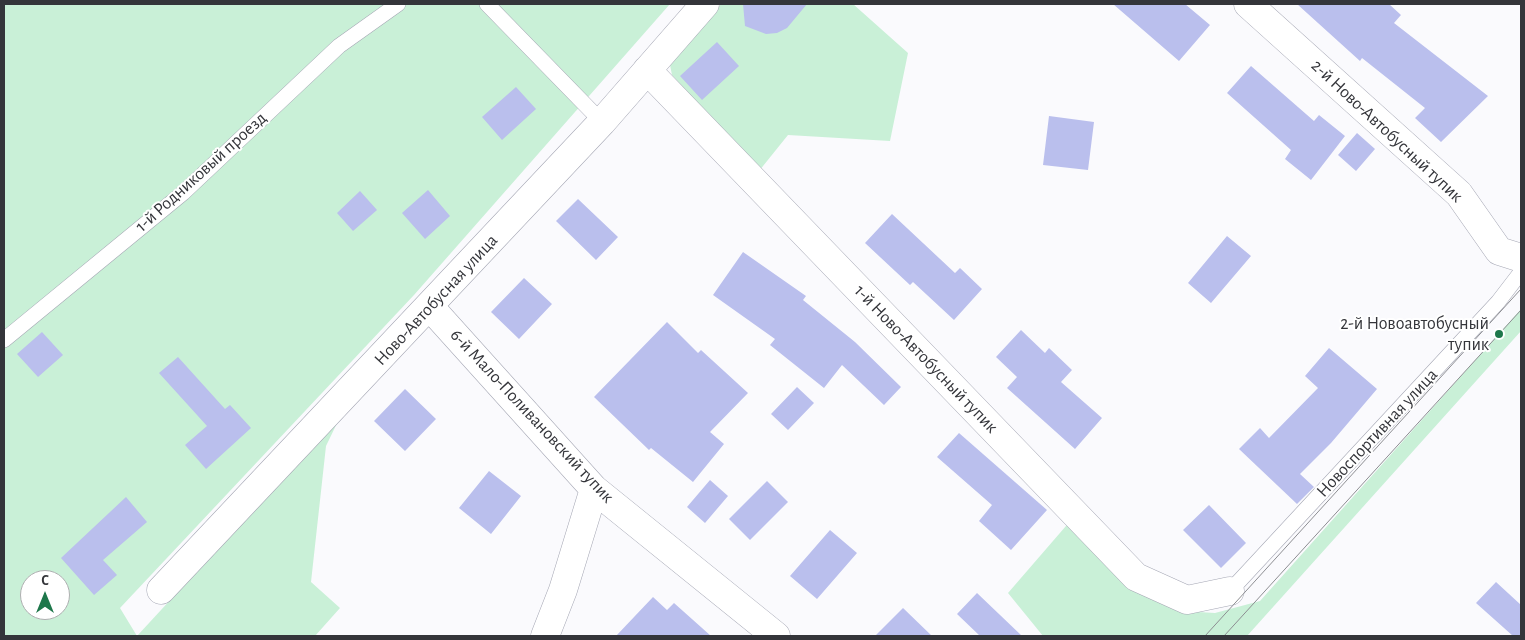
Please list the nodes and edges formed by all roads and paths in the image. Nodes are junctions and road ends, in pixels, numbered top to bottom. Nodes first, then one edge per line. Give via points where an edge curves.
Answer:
1 (398, 4) edge
2 (705, 4) edge
3 (1248, 4) edge
4 (491, 5) edge
5 (647, 70) junction
6 (602, 122) junction
7 (1521, 258) edge
8 (1521, 272) edge
9 (430, 307) junction
10 (4, 340) edge
11 (594, 489) junction
12 (161, 590) dead end
13 (1230, 591) joint
14 (545, 636) edge
15 (776, 636) edge

1 - 10 lane, 1-й Родниковый проезд via 339,46 182,193
2 - 5 street, Ново-Автобусная улица
3 - 7 street, 2-й Ново-Автобусный тупик via 1459,194 1499,251
4 - 6 lane
5 - 6 street, Ново-Автобусная улица
5 - 13 street, 1-й Ново-Автобусный тупик via 1136,578 1186,600
6 - 9 street, Ново-Автобусная улица
8 - 13 lane, Новоспортивная улица via 1498,302
9 - 11 street, 6-й Мало-Поливановский тупик
9 - 12 street, Ново-Автобусная улица
11 - 14 street via 563,590
11 - 15 street, 6-й Мало-Поливановский тупик

